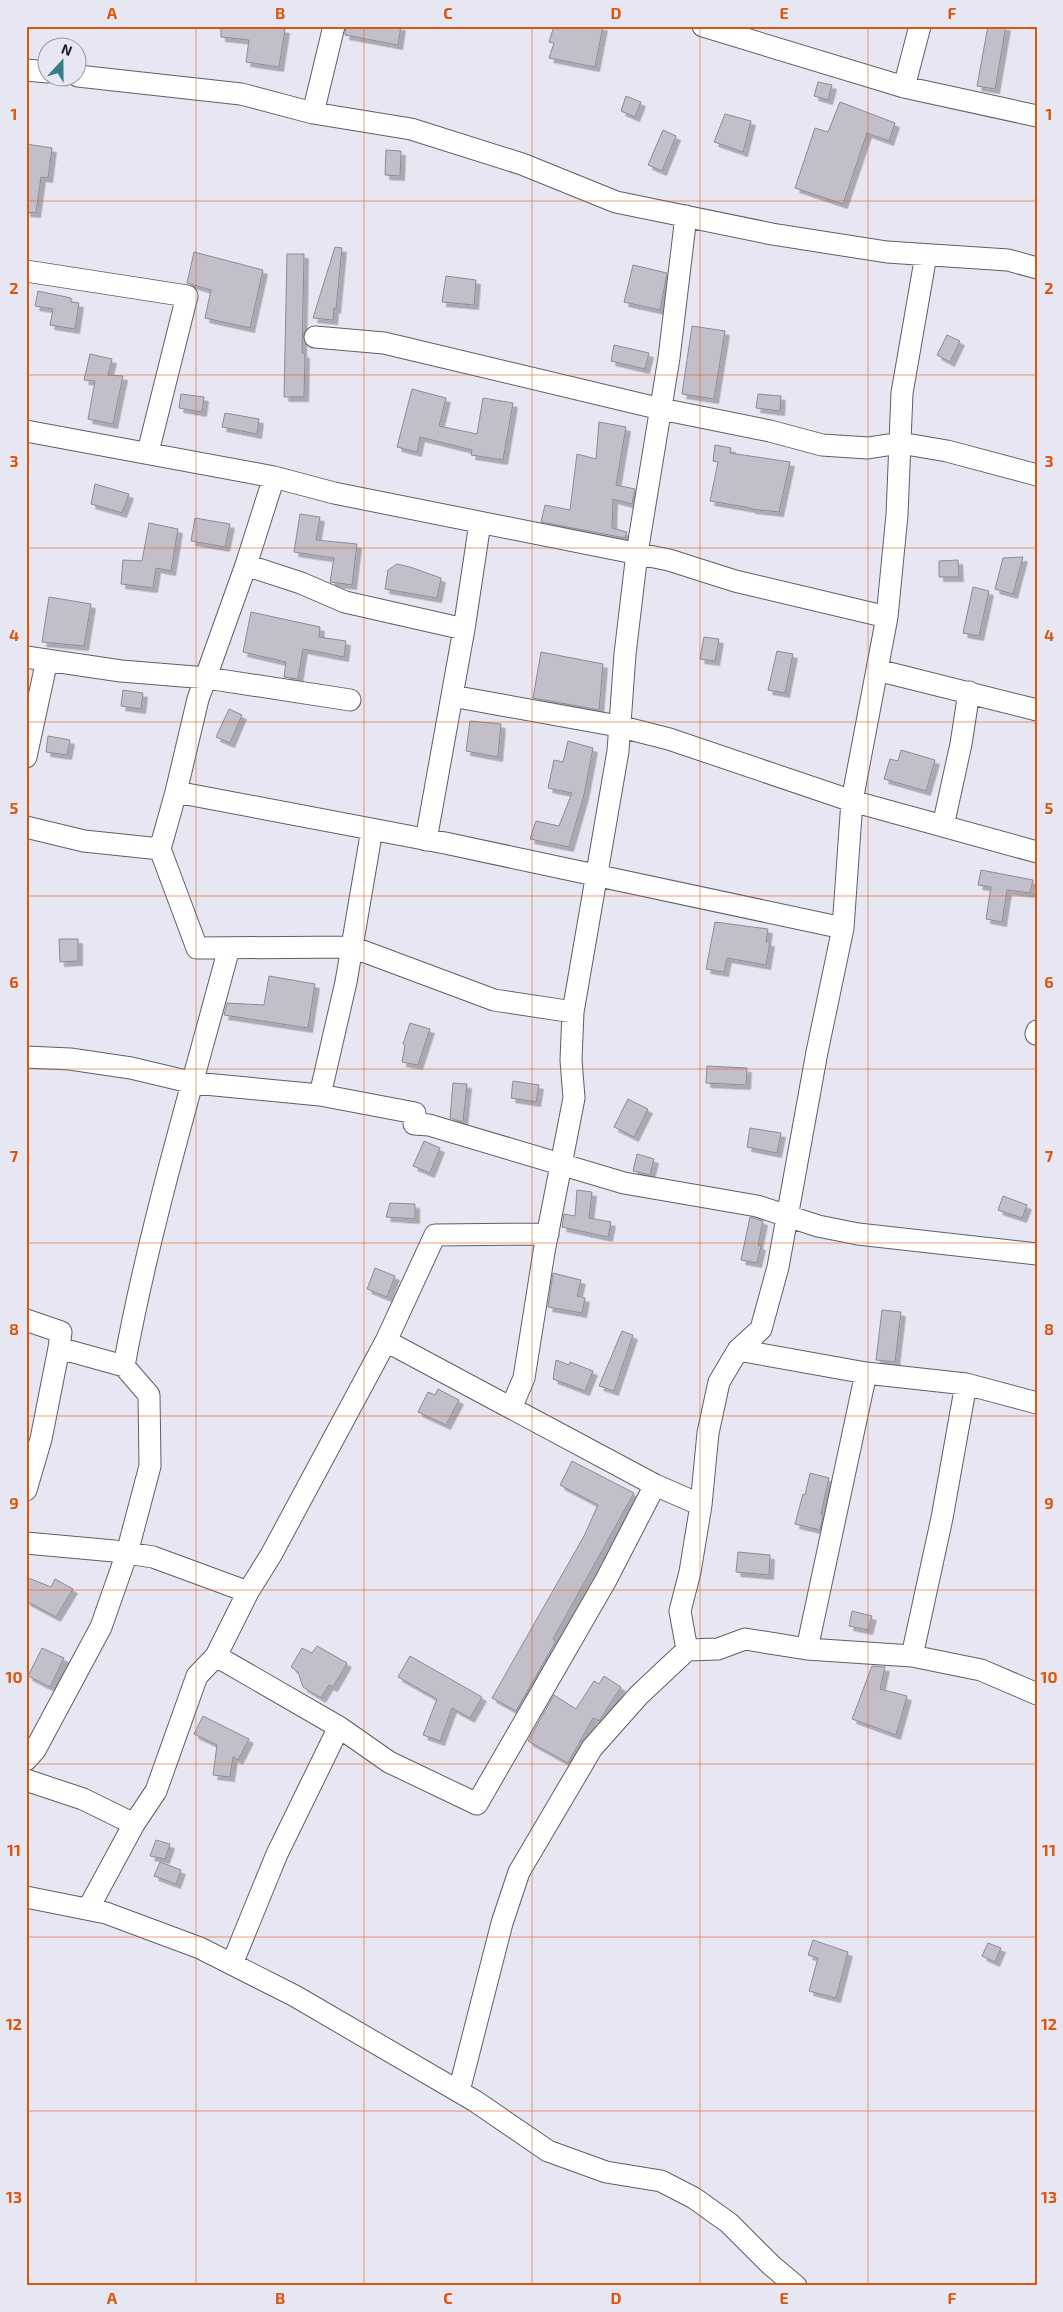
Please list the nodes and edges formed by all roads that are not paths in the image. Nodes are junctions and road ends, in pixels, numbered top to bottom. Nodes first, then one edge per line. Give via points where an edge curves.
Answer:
1 (334, 26) edge
2 (703, 26) edge
3 (920, 26) edge
4 (88, 77) edge
5 (904, 88) junction
6 (313, 113) junction
7 (1037, 116) edge
8 (686, 216) junction
9 (926, 254) junction
10 (1037, 268) edge
11 (26, 271) edge
12 (315, 337) dead end
13 (661, 409) junction
14 (26, 431) edge
15 (900, 443) junction
16 (148, 452) junction
17 (1037, 475) edge
18 (274, 477) junction
19 (480, 523) junction
20 (637, 554) junction
21 (246, 566) junction
22 (887, 617) junction
23 (464, 629) junction
24 (36, 658) edge
25 (877, 670) junction
26 (207, 678) junction
27 (969, 692) junction
28 (452, 696) junction
29 (350, 700) dead end
30 (1037, 710) edge
31 (618, 726) junction
32 (26, 757) edge
33 (176, 792) junction
34 (852, 801) junction
35 (943, 826) junction
36 (26, 827) edge
37 (372, 829) junction
38 (426, 840) junction
39 (160, 850) junction
40 (1037, 852) edge
41 (596, 875) junction
42 (843, 928) junction
43 (352, 947) junction
44 (229, 948) junction
45 (574, 1012) junction
46 (26, 1057) edge
47 (194, 1083) junction
48 (320, 1095) junction
49 (562, 1163) junction
50 (787, 1215) junction
51 (548, 1234) junction
52 (1037, 1254) edge
53 (26, 1320) edge
54 (386, 1341) junction
55 (59, 1348) junction
56 (738, 1350) junction
57 (124, 1366) junction
58 (866, 1373) junction
59 (966, 1384) junction
60 (1037, 1403) edge
61 (511, 1408) junction
62 (655, 1485) junction
63 (26, 1490) edge
64 (701, 1505) junction
65 (26, 1543) edge
66 (127, 1553) junction
67 (248, 1592) junction
68 (808, 1649) junction
69 (687, 1650) junction
70 (216, 1656) junction
71 (912, 1656) junction
72 (1037, 1694) edge
73 (338, 1727) junction
74 (26, 1760) edge
75 (26, 1780) edge
76 (134, 1824) junction
77 (26, 1897) edge
78 (88, 1909) junction
79 (232, 1964) junction
80 (459, 2091) junction
81 (796, 2286) edge

1 - 6 street
2 - 5 street
3 - 5 street
4 - 6 street via 241,94
5 - 7 street
6 - 8 street via 411,129 522,164 616,202
8 - 9 street via 772,234 888,252
8 - 13 street
9 - 10 street via 1008,260
9 - 15 street via 902,393
11 - 16 street via 187,296
12 - 13 street via 392,344
13 - 15 street via 770,430 822,445 868,448
13 - 20 street
14 - 16 street
15 - 17 street via 947,451
15 - 22 street via 898,515
16 - 18 street
18 - 19 street via 334,493
18 - 21 street
19 - 20 street
19 - 23 street
20 - 22 street
20 - 31 street
21 - 23 street via 301,583 345,602
21 - 26 street
22 - 25 street
23 - 28 street
24 - 26 street via 121,671
24 - 32 street
25 - 27 street
25 - 34 street
26 - 29 street
26 - 33 street via 198,699
27 - 30 street
27 - 35 street
28 - 31 street
28 - 38 street
31 - 34 street via 669,739
31 - 41 street via 618,751
33 - 37 street
33 - 39 street
34 - 35 street
34 - 42 street
35 - 40 street
36 - 39 street via 84,841
37 - 38 street
37 - 43 street
38 - 41 street
39 - 44 street via 197,948
41 - 42 street
41 - 45 street
42 - 50 street
43 - 44 street
43 - 45 street via 494,1000
43 - 48 street
44 - 47 street
45 - 49 street via 571,1060 574,1098
46 - 47 street via 70,1059 132,1068
47 - 48 street
47 - 57 street via 177,1134 135,1305
48 - 49 street via 416,1113 414,1124 428,1125
49 - 50 street via 624,1183 685,1192
49 - 51 street
50 - 52 street via 818,1226 858,1234
50 - 56 street via 778,1267 761,1329
51 - 54 street via 435,1235
51 - 61 street via 524,1378
53 - 55 street via 61,1332
54 - 61 street
54 - 67 street
55 - 57 street
55 - 63 street via 41,1439
56 - 58 street
56 - 64 street via 719,1382 708,1433
57 - 66 street via 149,1395 150,1430 150,1466
58 - 59 street
58 - 68 street
59 - 60 street
59 - 71 street via 942,1518
61 - 62 street
62 - 64 street
62 - 73 street via 606,1580 477,1804 389,1762
64 - 69 street via 680,1611
65 - 66 street
66 - 67 street via 153,1557
66 - 74 street via 101,1627 35,1750
67 - 70 street
68 - 69 street via 745,1639 718,1649
68 - 71 street
69 - 80 street via 639,1695 592,1748 519,1872 502,1924
70 - 73 street
70 - 76 street via 197,1676 156,1791
71 - 72 street via 981,1670
73 - 79 street via 277,1854
75 - 76 street via 83,1799
76 - 78 street
77 - 78 street
78 - 79 street via 200,1948
79 - 80 street via 295,1996
80 - 81 street via 548,2150 606,2172 661,2182 694,2198 730,2223

